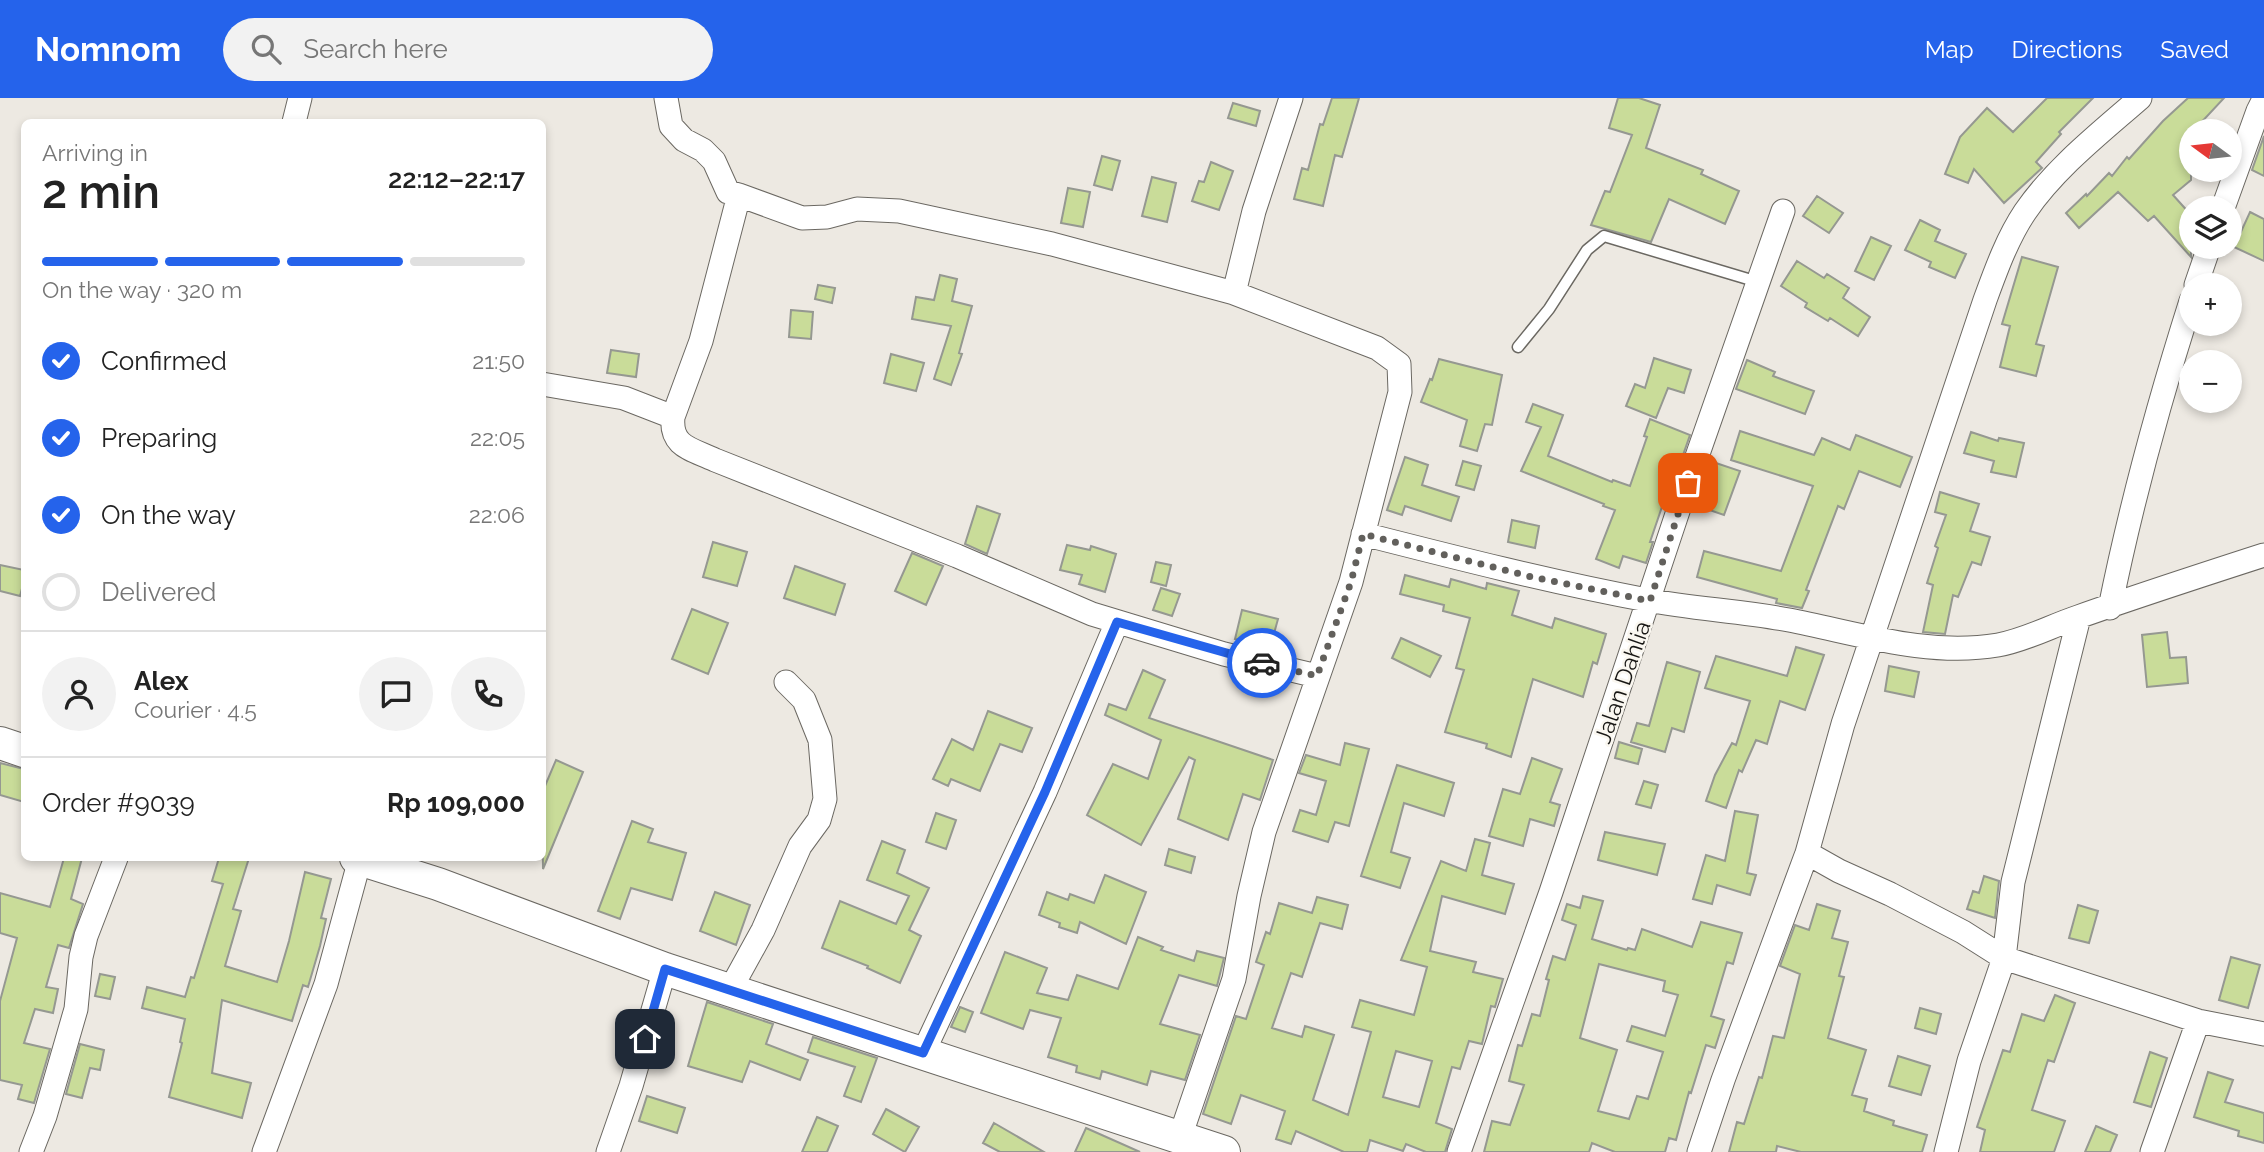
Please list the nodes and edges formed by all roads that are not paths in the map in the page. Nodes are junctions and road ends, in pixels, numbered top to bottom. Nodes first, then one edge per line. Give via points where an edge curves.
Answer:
1 (300, 98) edge
2 (666, 98) edge
3 (1291, 98) edge
4 (2140, 98) edge
5 (2264, 99) edge
6 (295, 119) edge
7 (739, 195) junction
8 (2228, 196) edge
9 (1783, 211) dead end
10 (1758, 282) junction
11 (1234, 293) junction
12 (2180, 336) edge
13 (1518, 347) dead end
14 (546, 385) edge
15 (673, 416) junction
16 (1363, 534) junction
17 (2264, 555) edge
18 (1650, 601) junction
19 (2110, 608) junction
20 (2079, 617) junction
21 (1117, 622) junction
22 (1872, 640) junction
23 (1317, 676) junction
24 (786, 682) dead end
25 (0, 743) edge
26 (21, 750) edge
27 (1807, 853) junction
28 (115, 861) edge
29 (357, 861) edge
30 (367, 861) edge
31 (2004, 958) junction
32 (665, 969) junction
33 (730, 990) junction
34 (2198, 1021) junction
35 (2264, 1034) edge
36 (923, 1053) junction
37 (1180, 1137) junction
38 (31, 1152) edge
39 (264, 1152) edge
40 (608, 1152) edge
41 (1224, 1152) edge
42 (1459, 1152) edge
43 (1699, 1152) edge
44 (1946, 1152) edge
45 (2152, 1152) edge

1 - 6 street
2 - 7 street via 671,126 710,157 728,192
3 - 11 street via 1254,211
4 - 22 street via 2052,178 2005,248
5 - 8 street
7 - 11 street via 802,218 875,208 932,217
7 - 15 street via 701,341
9 - 10 street, Jalan Dahlia
10 - 13 lane via 1604,236 1587,250
10 - 18 street, Jalan Dahlia
11 - 16 street via 1377,348 1399,364 1400,392
12 - 19 street via 2125,530
14 - 15 street via 624,398
15 - 21 street via 678,442 715,460
16 - 18 street
16 - 23 street
17 - 19 street
18 - 22 street via 1788,620
18 - 42 street, Jalan Dahlia
19 - 20 street
20 - 22 street via 1997,645 1922,646
20 - 31 street via 2013,882
21 - 23 street
21 - 36 street via 1040,804
22 - 27 street
23 - 37 street via 1264,832 1234,979
24 - 33 street via 804,700 820,740 825,799 819,820 800,846 764,930
25 - 26 main road
27 - 31 street via 1963,932
27 - 43 street
28 - 38 street via 86,936 76,1009
29 - 39 street via 326,984
30 - 32 main road
31 - 34 street
31 - 44 street via 1969,1061
32 - 33 main road
32 - 40 street
33 - 36 main road
34 - 35 street
34 - 45 street
36 - 37 main road
37 - 41 main road

